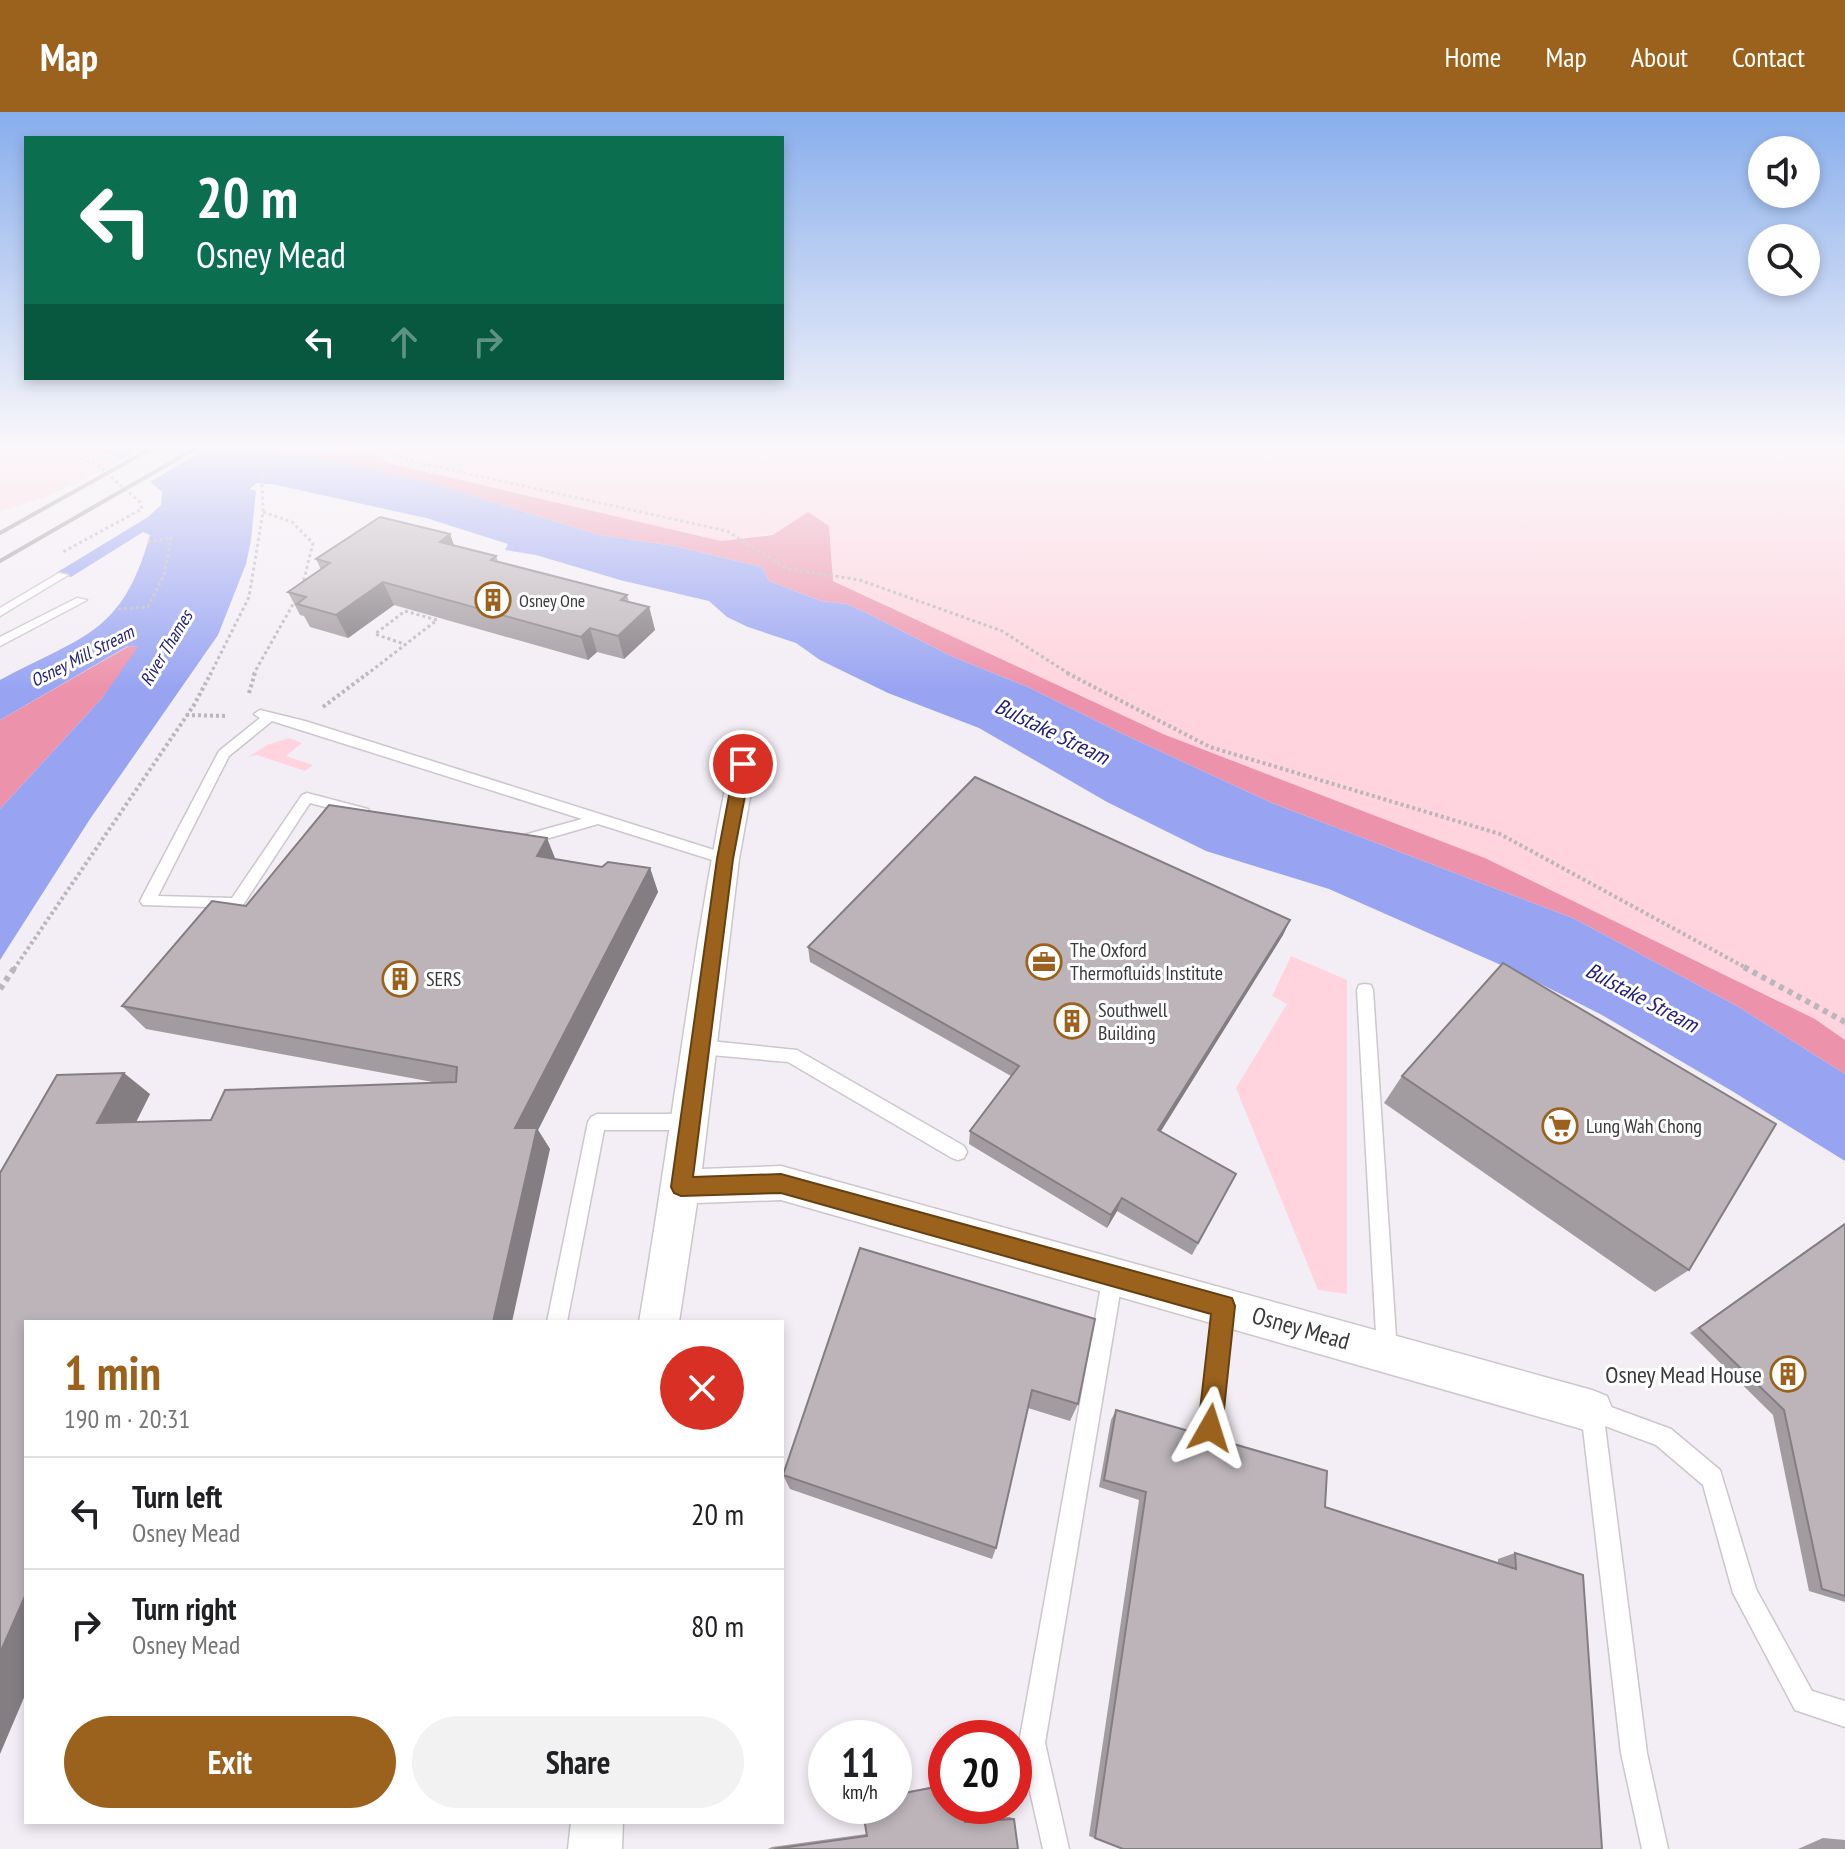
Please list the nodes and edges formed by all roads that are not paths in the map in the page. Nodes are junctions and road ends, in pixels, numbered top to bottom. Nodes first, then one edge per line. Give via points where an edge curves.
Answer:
1 (63, 575) dead end
2 (81, 600) dead end
3 (0, 613) edge
4 (0, 642) edge
5 (743, 764) dead end
6 (379, 817) edge
7 (597, 819) junction
8 (503, 842) edge
9 (725, 859) junction
10 (1365, 990) dead end
11 (700, 1047) junction
12 (690, 1122) junction
13 (958, 1152) dead end
14 (681, 1187) junction
15 (1113, 1275) junction
16 (1224, 1306) junction
17 (557, 1320) edge
18 (659, 1320) edge
19 (1387, 1352) junction
20 (1592, 1411) junction
21 (1210, 1428) dead end
22 (1845, 1714) edge
23 (597, 1824) edge
24 (593, 1849) edge
25 (1056, 1849) edge
26 (1655, 1849) edge

1 - 3 lane
2 - 4 lane
5 - 9 street
6 - 7 lane via 307,798 236,904 148,901 224,754 264,715
7 - 8 lane via 516,843
7 - 9 lane
9 - 11 street
10 - 19 lane
11 - 12 street
11 - 13 lane via 791,1055
12 - 14 street
12 - 17 lane via 597,1122
14 - 15 street, Osney Mead via 781,1183
14 - 18 street
15 - 16 street, Osney Mead
15 - 25 lane via 1032,1743
16 - 19 street, Osney Mead
16 - 21 lane
19 - 20 street, Osney Mead
20 - 22 lane via 1663,1437 1712,1478 1745,1593 1804,1701
20 - 26 lane via 1634,1753
23 - 24 street

